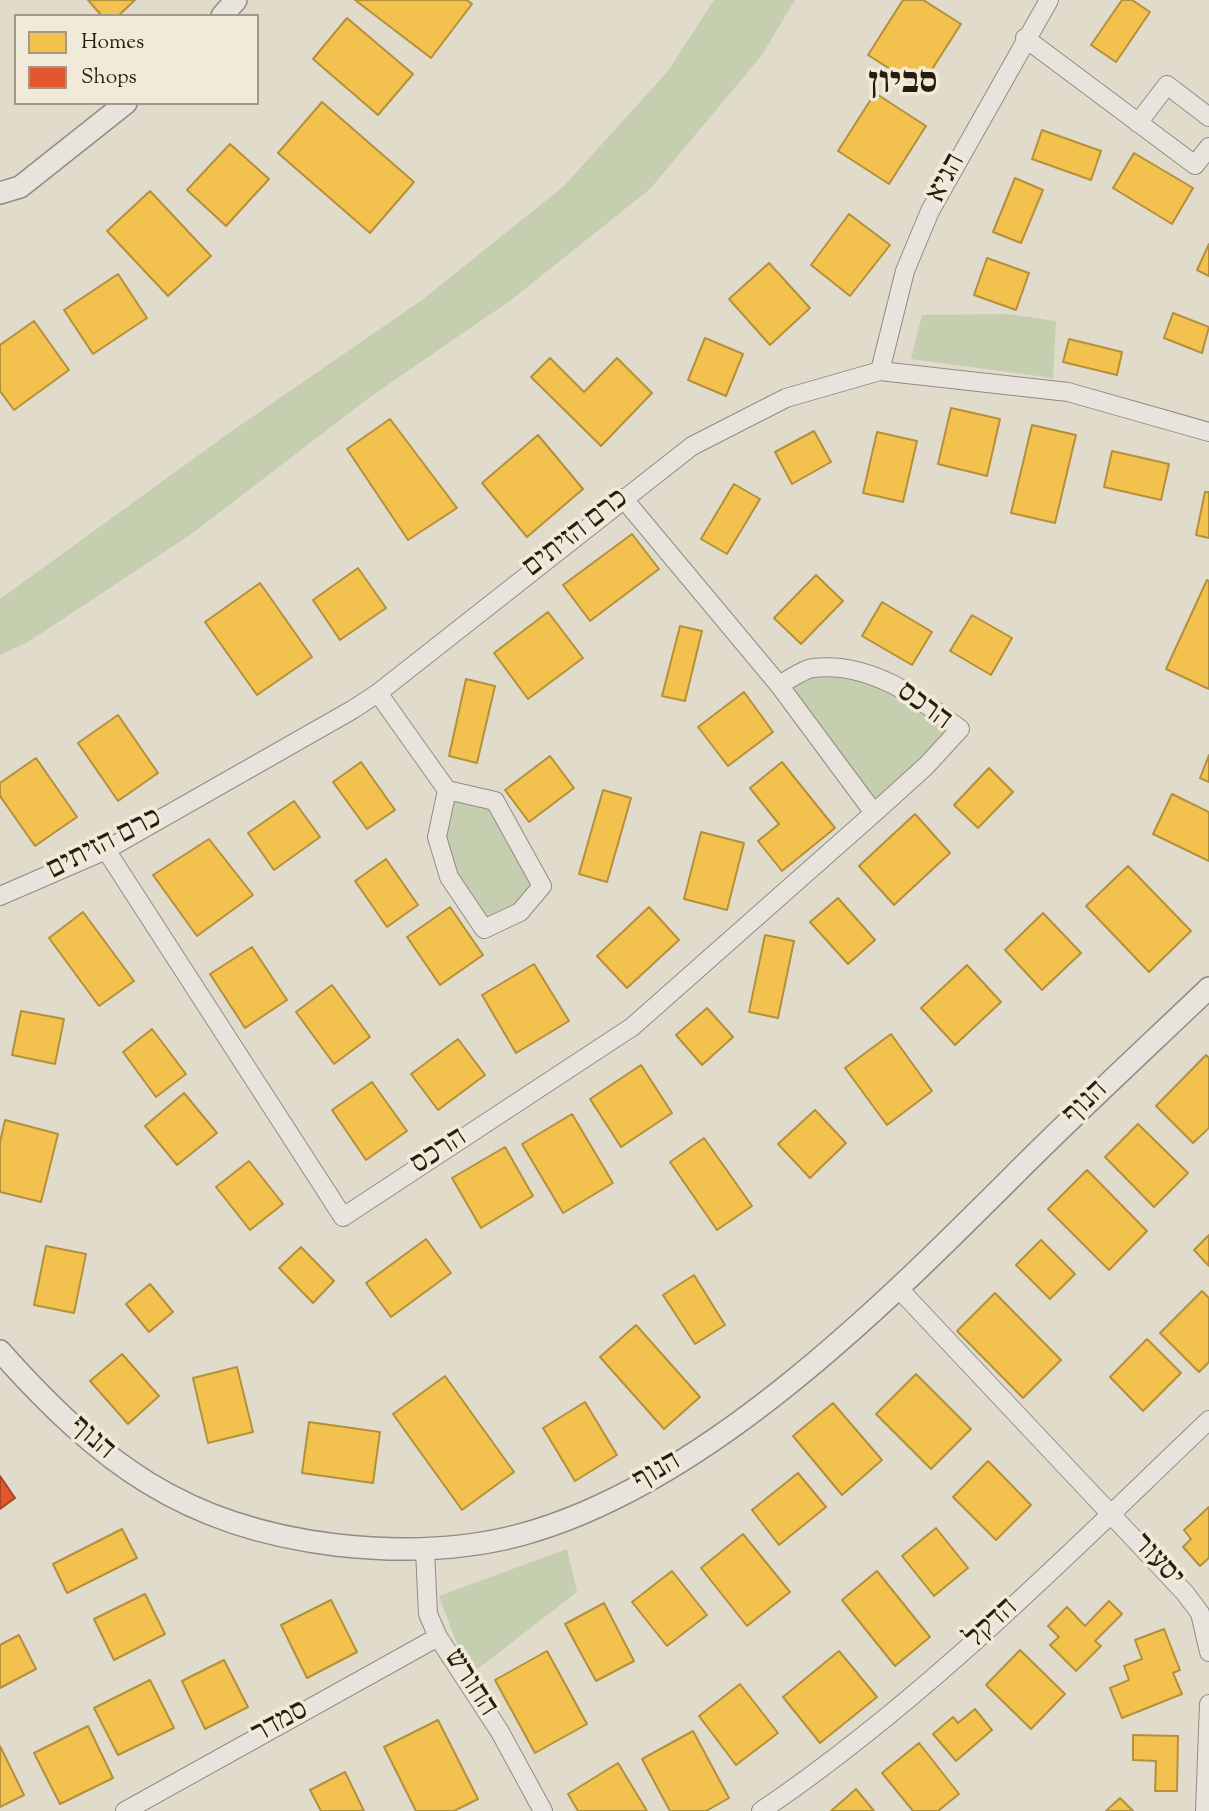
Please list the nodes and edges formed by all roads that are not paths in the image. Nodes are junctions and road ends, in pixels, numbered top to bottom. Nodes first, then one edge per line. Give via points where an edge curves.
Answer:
1 (236, 0) edge
2 (1049, 0) edge
3 (224, 14) edge
4 (1025, 38) junction
5 (123, 105) edge
6 (1209, 117) edge
7 (1138, 123) junction
8 (1209, 146) edge
9 (0, 193) edge
10 (880, 371) junction
11 (1209, 432) edge
12 (623, 498) junction
13 (779, 685) junction
14 (378, 693) junction
15 (447, 790) junction
16 (874, 813) junction
17 (106, 850) junction
18 (0, 896) edge
19 (1209, 988) edge
20 (899, 1289) junction
21 (0, 1351) edge
22 (1209, 1420) edge
23 (1111, 1514) junction
24 (425, 1550) junction
25 (438, 1637) junction
26 (1209, 1652) edge
27 (1209, 1704) edge
28 (125, 1811) edge
29 (543, 1811) edge
30 (761, 1811) edge
31 (1205, 1811) edge

1 - 3 street
2 - 4 street, הגיא
4 - 7 street
4 - 10 street, הגיא via 930,211 905,271
5 - 9 street via 20,187
6 - 7 street via 1167,85
7 - 8 street via 1195,165
10 - 11 street, כרם הזיתים via 1068,392
10 - 12 street, כרם הזיתים via 786,398 692,446
12 - 13 street
12 - 14 street, כרם הזיתים
13 - 16 street
13 - 16 street, הרכס via 812,668 863,672 916,696 960,729
14 - 15 street
14 - 17 street, כרם הזיתים
15 - 15 street via 437,836 449,877 484,929 520,912 542,886 495,801
16 - 17 street, הרכס via 632,1027 344,1217
17 - 18 street, כרם הזיתים
19 - 20 street, הנוף
20 - 23 street, יסעור
20 - 24 street, הנוף via 703,1447 626,1492 520,1535
21 - 24 street, הנוף via 35,1391 103,1453 137,1479 198,1511 304,1541
22 - 23 street, הדקל
23 - 26 street, יסעור via 1200,1613
23 - 30 street, הדקל via 936,1678 871,1732
24 - 25 street, החורש via 428,1614
25 - 28 street, סמדר
25 - 29 street, החורש via 500,1732
27 - 31 street

